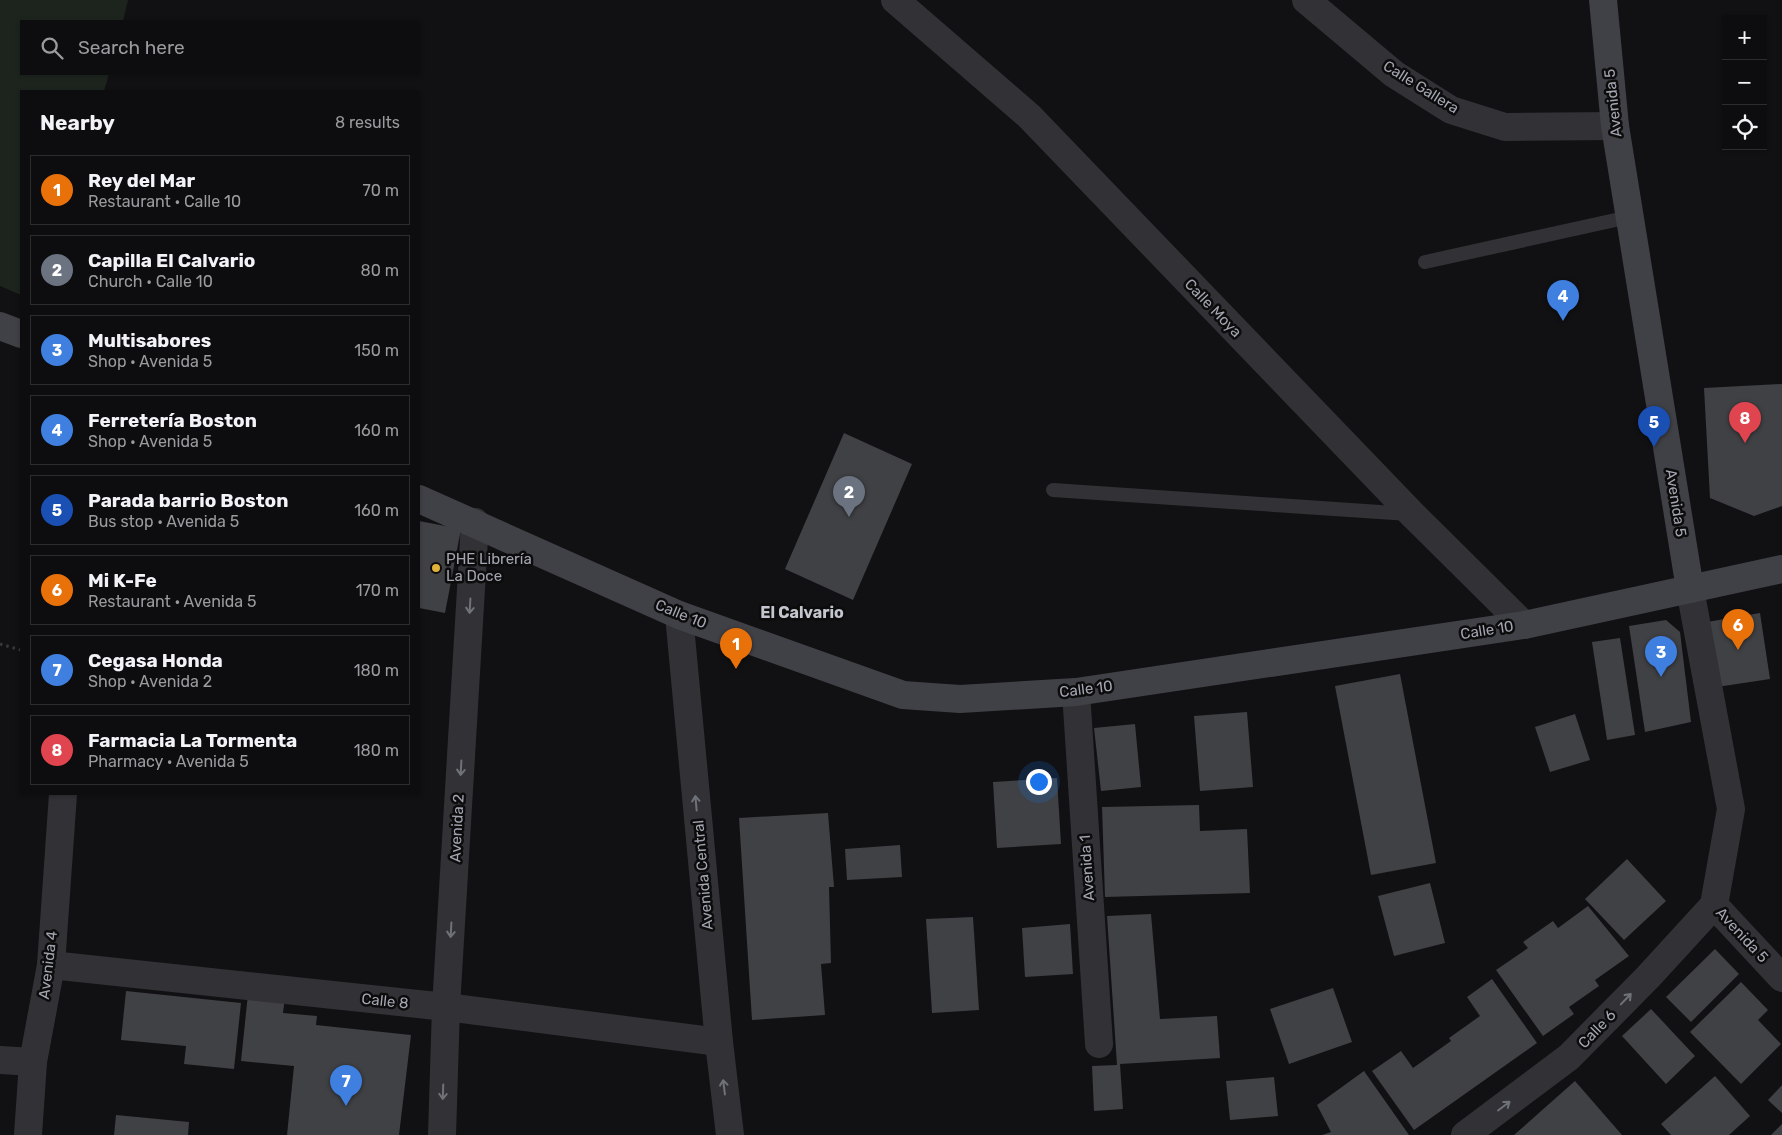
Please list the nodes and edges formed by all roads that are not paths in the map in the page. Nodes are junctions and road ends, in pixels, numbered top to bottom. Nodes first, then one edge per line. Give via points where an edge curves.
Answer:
1 (895, 0) edge
2 (1306, 0) edge
3 (1603, 0) edge
4 (1615, 126) junction
5 (1630, 217) junction
6 (1425, 262) dead end
7 (0, 326) edge
8 (20, 334) edge
9 (1054, 490) dead end
10 (420, 498) edge
11 (1412, 514) junction
12 (475, 522) junction
13 (1782, 569) edge
14 (1690, 589) junction
15 (679, 615) junction
16 (1524, 625) junction
17 (1076, 692) junction
18 (63, 795) edge
19 (1714, 905) junction
20 (51, 965) junction
21 (1782, 978) edge
22 (446, 1007) junction
23 (718, 1042) junction
24 (1099, 1044) dead end
25 (0, 1060) edge
26 (33, 1062) junction
27 (28, 1135) edge
28 (442, 1135) edge
29 (730, 1135) edge
30 (1465, 1135) edge

1 - 11 street, Calle Moya via 1029,116
2 - 4 street, Calle Gallera via 1394,74 1451,110 1506,127
3 - 4 street, Avenida 5
4 - 5 street, Avenida 5
5 - 6 lane
5 - 14 street, Avenida 5
7 - 8 street
9 - 11 lane
10 - 12 street, Calle 10
11 - 16 street, Calle Moya
12 - 15 street, Calle 10
12 -> 22 street, Avenida 2
13 - 14 street, Calle 10
14 - 16 street, Calle 10
14 - 19 street, Avenida 5 via 1731,809
15 - 17 street, Calle 10 via 903,696 960,699
23 -> 15 street, Avenida Central
16 - 17 street, Calle 10
17 - 24 street, Avenida 1
18 - 20 street, Avenida 4
19 - 21 street, Avenida 5
30 -> 19 street, Calle 6 via 1569,1057
20 - 22 street, Calle 8
20 - 26 street, Avenida 4
22 - 23 street, Calle 8
22 -> 28 street, Avenida 2
29 -> 23 street, Avenida Central
25 - 26 street
26 - 27 street, Avenida 4

